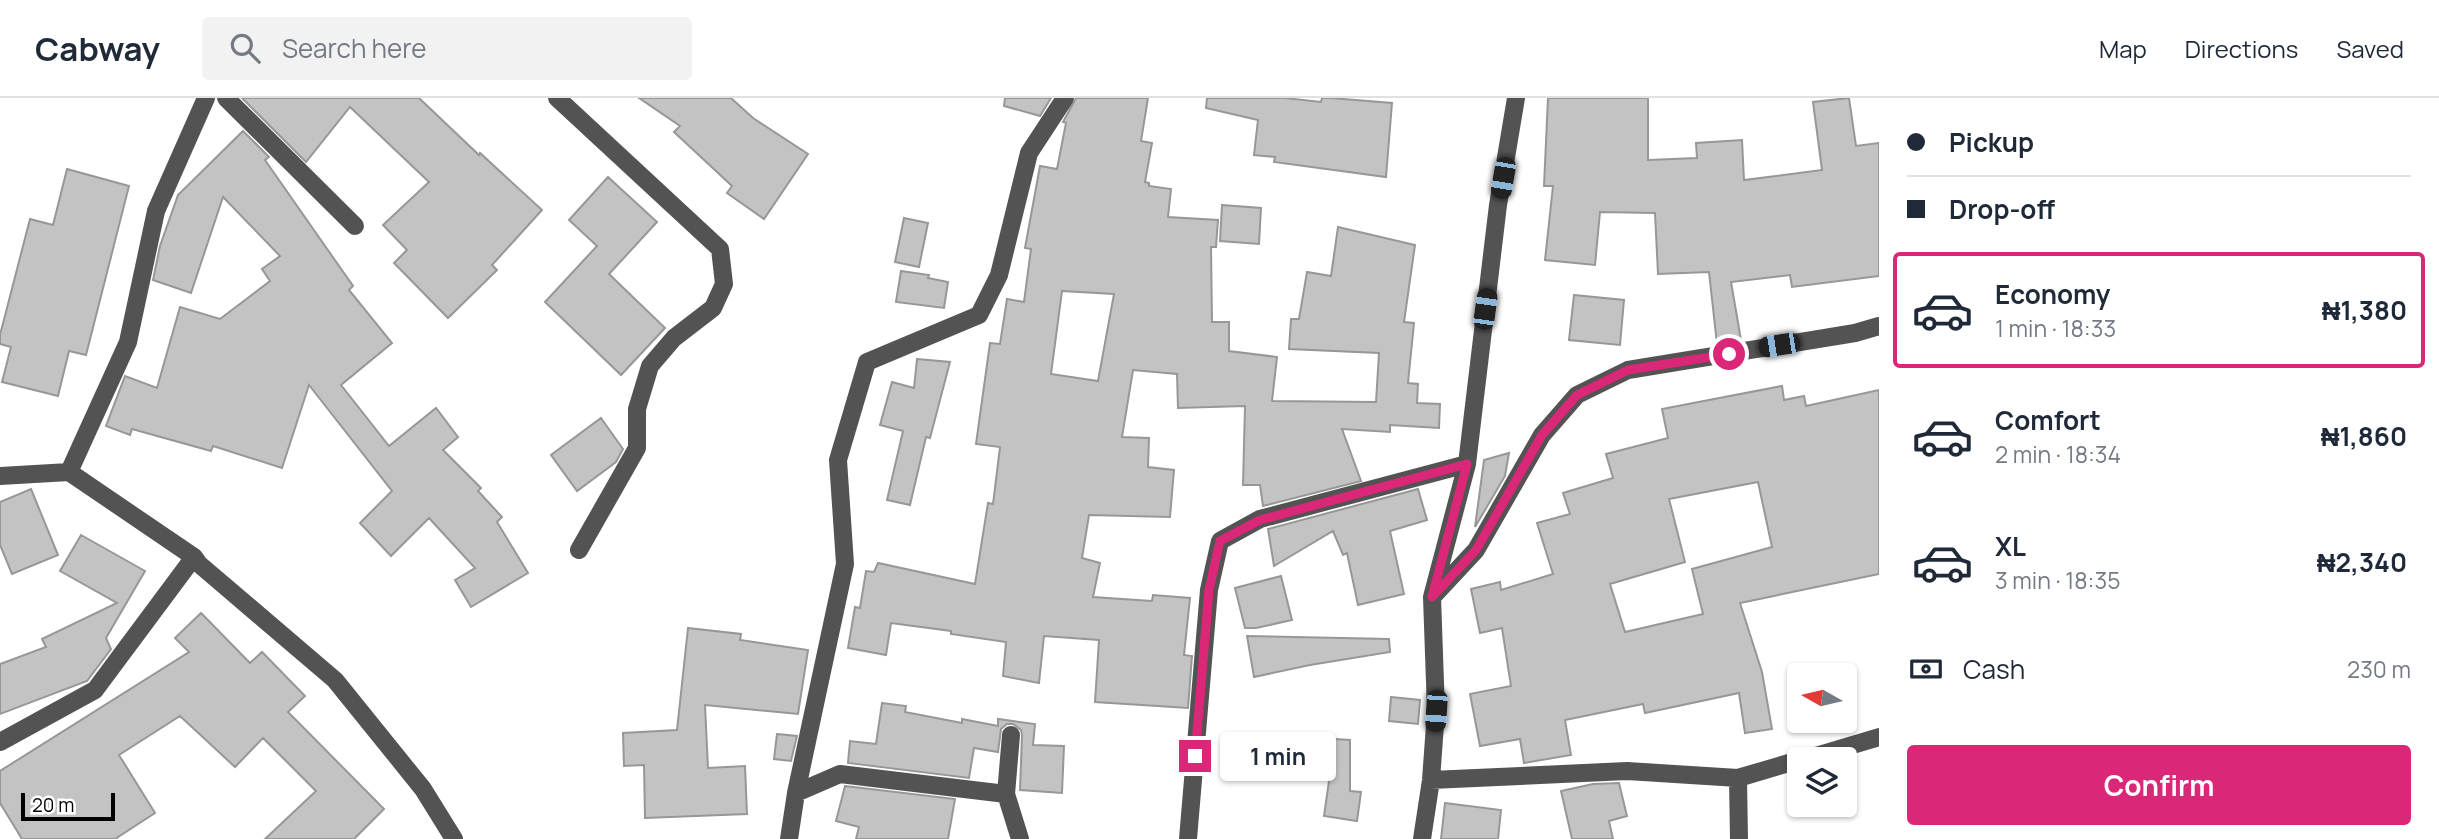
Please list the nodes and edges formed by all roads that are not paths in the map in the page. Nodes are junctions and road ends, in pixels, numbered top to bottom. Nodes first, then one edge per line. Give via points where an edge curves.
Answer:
1 (206, 98) edge
2 (226, 98) edge
3 (557, 98) edge
4 (1065, 98) edge
5 (1517, 98) edge
6 (355, 226) dead end
7 (1879, 326) edge
8 (1467, 464) junction
9 (69, 472) junction
10 (0, 476) edge
11 (579, 550) dead end
12 (194, 557) junction
13 (1432, 597) junction
14 (1011, 735) dead end
15 (1879, 737) edge
16 (0, 742) edge
17 (1845, 747) edge
18 (1787, 764) edge
19 (1738, 778) junction
20 (1431, 780) junction
21 (796, 793) junction
22 (1006, 794) junction
23 (454, 839) edge
24 (789, 839) edge
25 (1020, 839) edge
26 (1188, 839) edge
27 (1422, 839) edge
28 (1739, 839) edge

1 - 9 street via 156,211 128,342
2 - 6 street
3 - 11 street via 720,249 724,284 713,308 674,338 650,366 637,409 637,448
4 - 21 street via 1029,153 999,275 979,316 867,362 838,460 845,564
5 - 8 street via 1498,205
7 - 13 street via 1628,370 1577,395 1542,435 1476,550
8 - 13 street
8 - 26 street via 1260,520 1220,541 1209,590
9 - 10 street
9 - 12 street
12 - 16 street via 95,690
12 - 23 street via 335,680 422,789
13 - 20 street via 1436,711
14 - 22 street
15 - 17 street
18 - 19 street
19 - 20 street via 1626,771
19 - 28 street
20 - 27 street
21 - 22 street via 840,774
21 - 24 street
22 - 25 street

